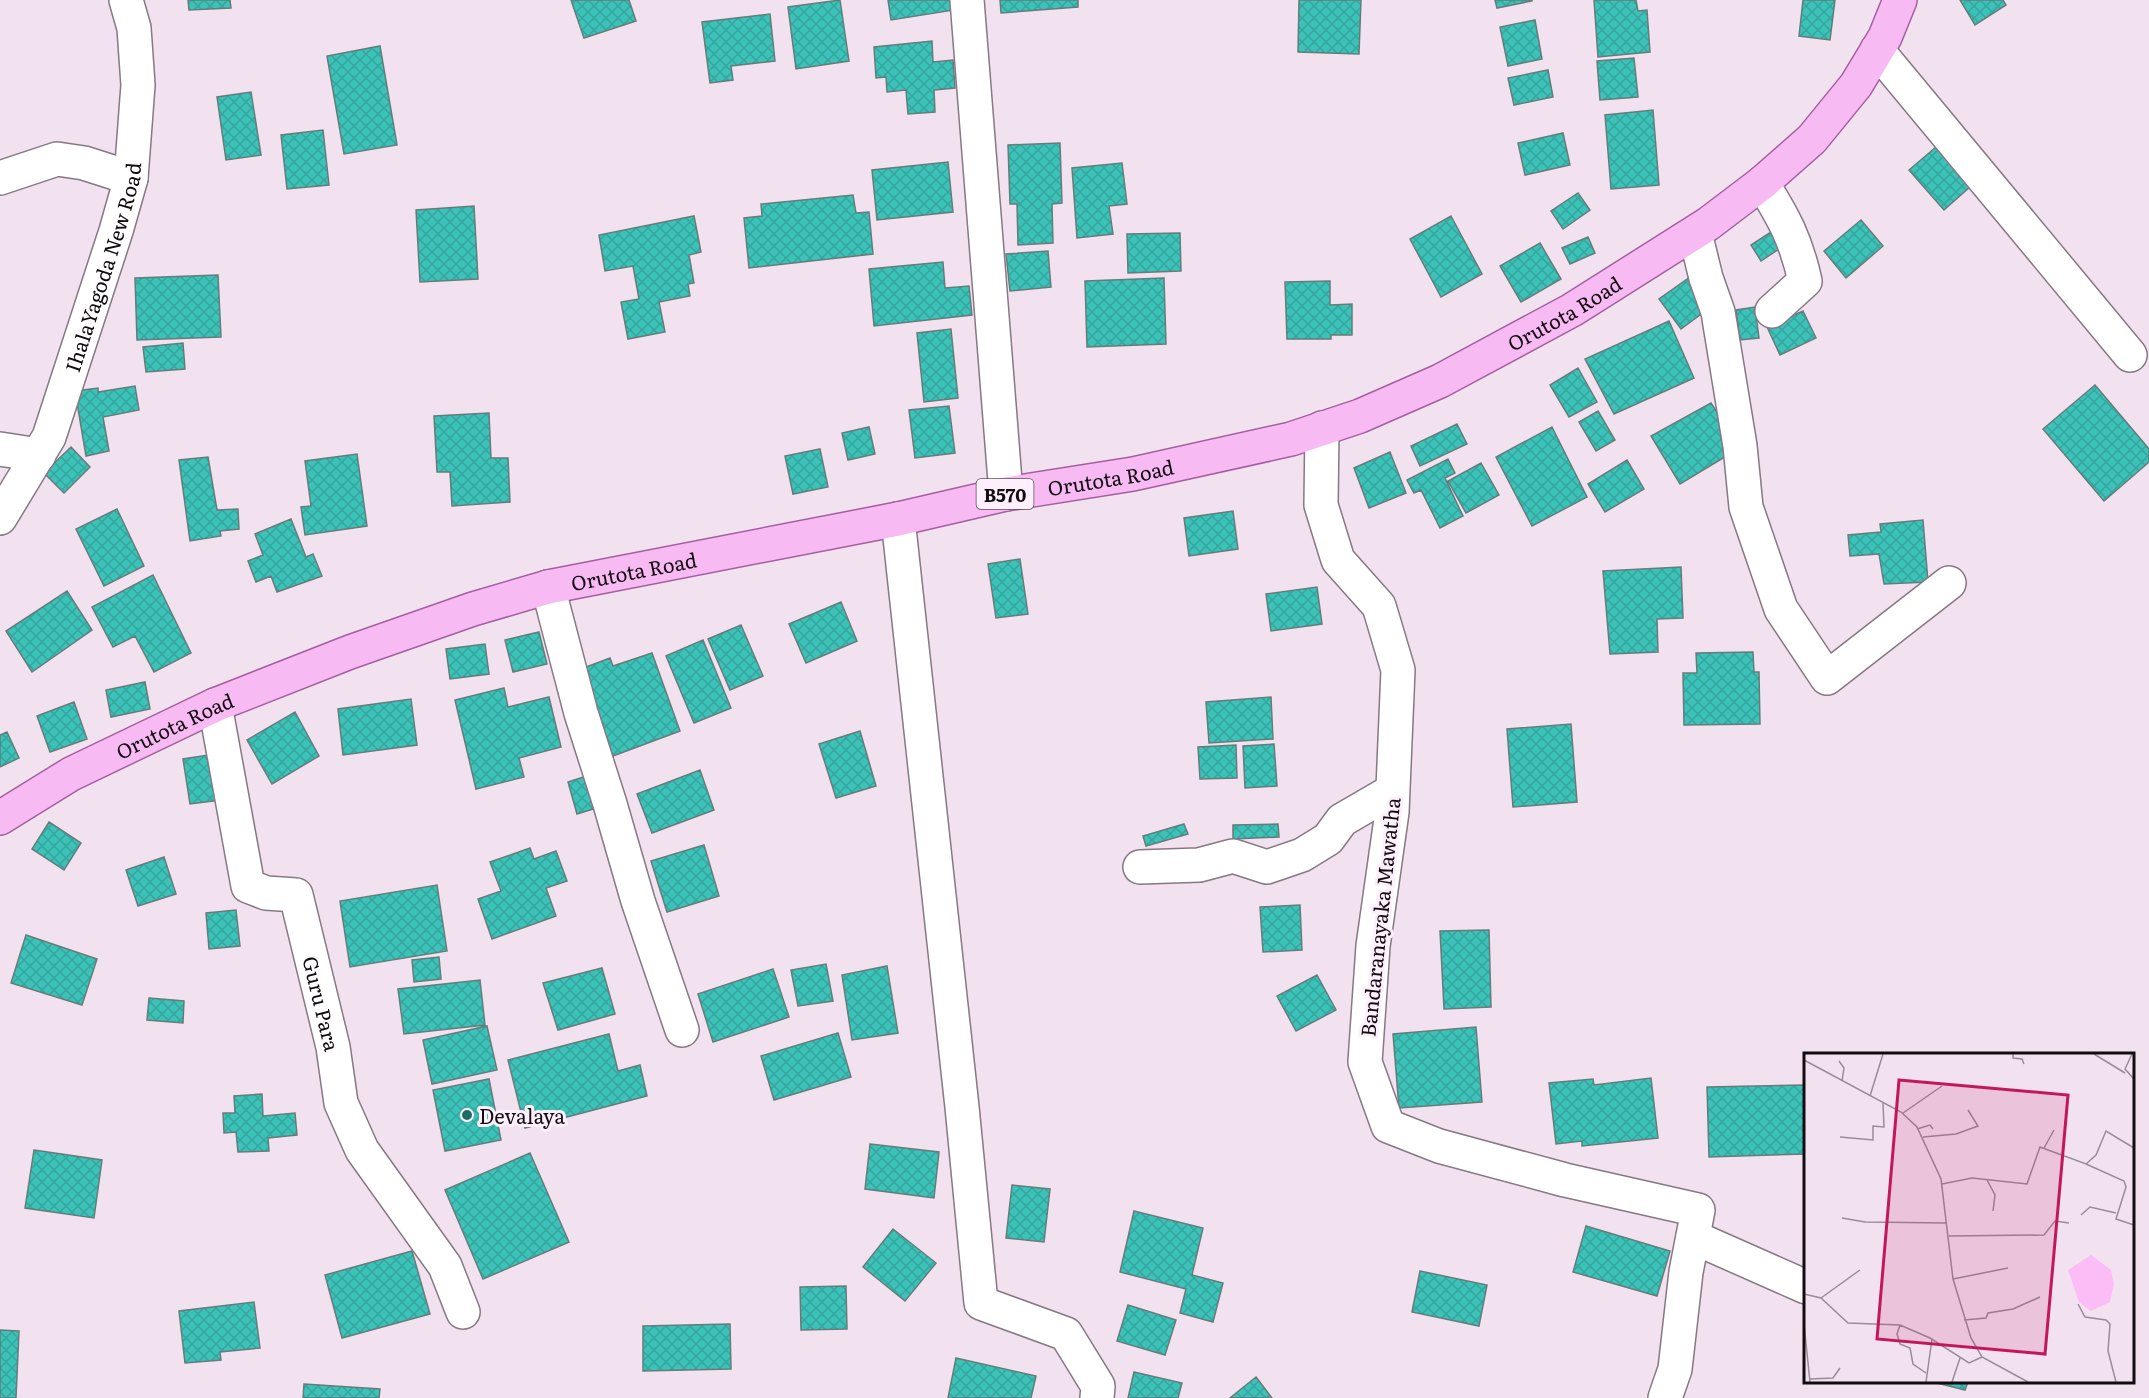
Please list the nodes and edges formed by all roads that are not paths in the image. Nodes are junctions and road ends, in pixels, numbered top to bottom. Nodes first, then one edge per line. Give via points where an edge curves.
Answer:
1 (126, 0) edge
2 (967, 0) edge
3 (1900, 0) edge
4 (1877, 50) junction
5 (131, 177) junction
6 (0, 178) edge
7 (1762, 183) junction
8 (1695, 233) junction
9 (1772, 311) dead end
10 (2130, 355) dead end
11 (1322, 428) junction
12 (0, 449) edge
13 (39, 455) junction
14 (1006, 494) junction
15 (0, 518) edge
16 (898, 519) junction
17 (1949, 583) dead end
18 (548, 587) junction
19 (215, 705) junction
20 (1392, 791) junction
21 (0, 818) edge
22 (1140, 867) dead end
23 (682, 1030) dead end
24 (1693, 1237) junction
25 (1804, 1286) edge
26 (463, 1312) dead end
27 (1097, 1398) edge
28 (1665, 1398) edge

1 - 5 street, IhalaYagoda New Road via 134,28 138,85
2 - 14 street
3 - 4 main road, Orutota Road / B570
4 - 7 main road, Orutota Road / B570 via 1856,85 1812,139
4 - 10 street
5 - 6 street via 57,159
5 - 13 street, IhalaYagoda New Road via 73,368 50,437
7 - 8 main road, Orutota Road / B570
7 - 9 street via 1786,220 1805,281
8 - 11 main road, Orutota Road / B570 via 1508,346 1440,381
8 - 17 street via 1718,312 1746,507 1781,609 1827,678
11 - 14 main road, Orutota Road / B570 via 1291,439 1133,474
11 - 20 street, Bandaranayaka Mawatha via 1321,505 1338,560 1378,606 1398,670
12 - 13 street
13 - 15 street, IhalaYagoda New Road
14 - 16 main road, Orutota Road / B570
16 - 18 main road, Orutota Road / B570
16 - 27 street via 981,1303 1066,1334 1098,1386
18 - 19 main road, Orutota Road / B570 via 350,652
18 - 23 street via 581,713
19 - 21 main road, Orutota Road / B570 via 71,774
19 - 26 street, Guru Para via 248,886 266,893 296,895 333,1047 340,1103 362,1150 445,1266
20 - 22 street via 1342,820 1328,839 1302,855 1268,867 1233,856 1199,865
20 - 24 street, Bandaranayaka Mawatha via 1373,946 1365,1062 1388,1126 1451,1149 1565,1180 1698,1210
24 - 25 street
24 - 28 street, Bandaranayaka Mawatha via 1675,1369

